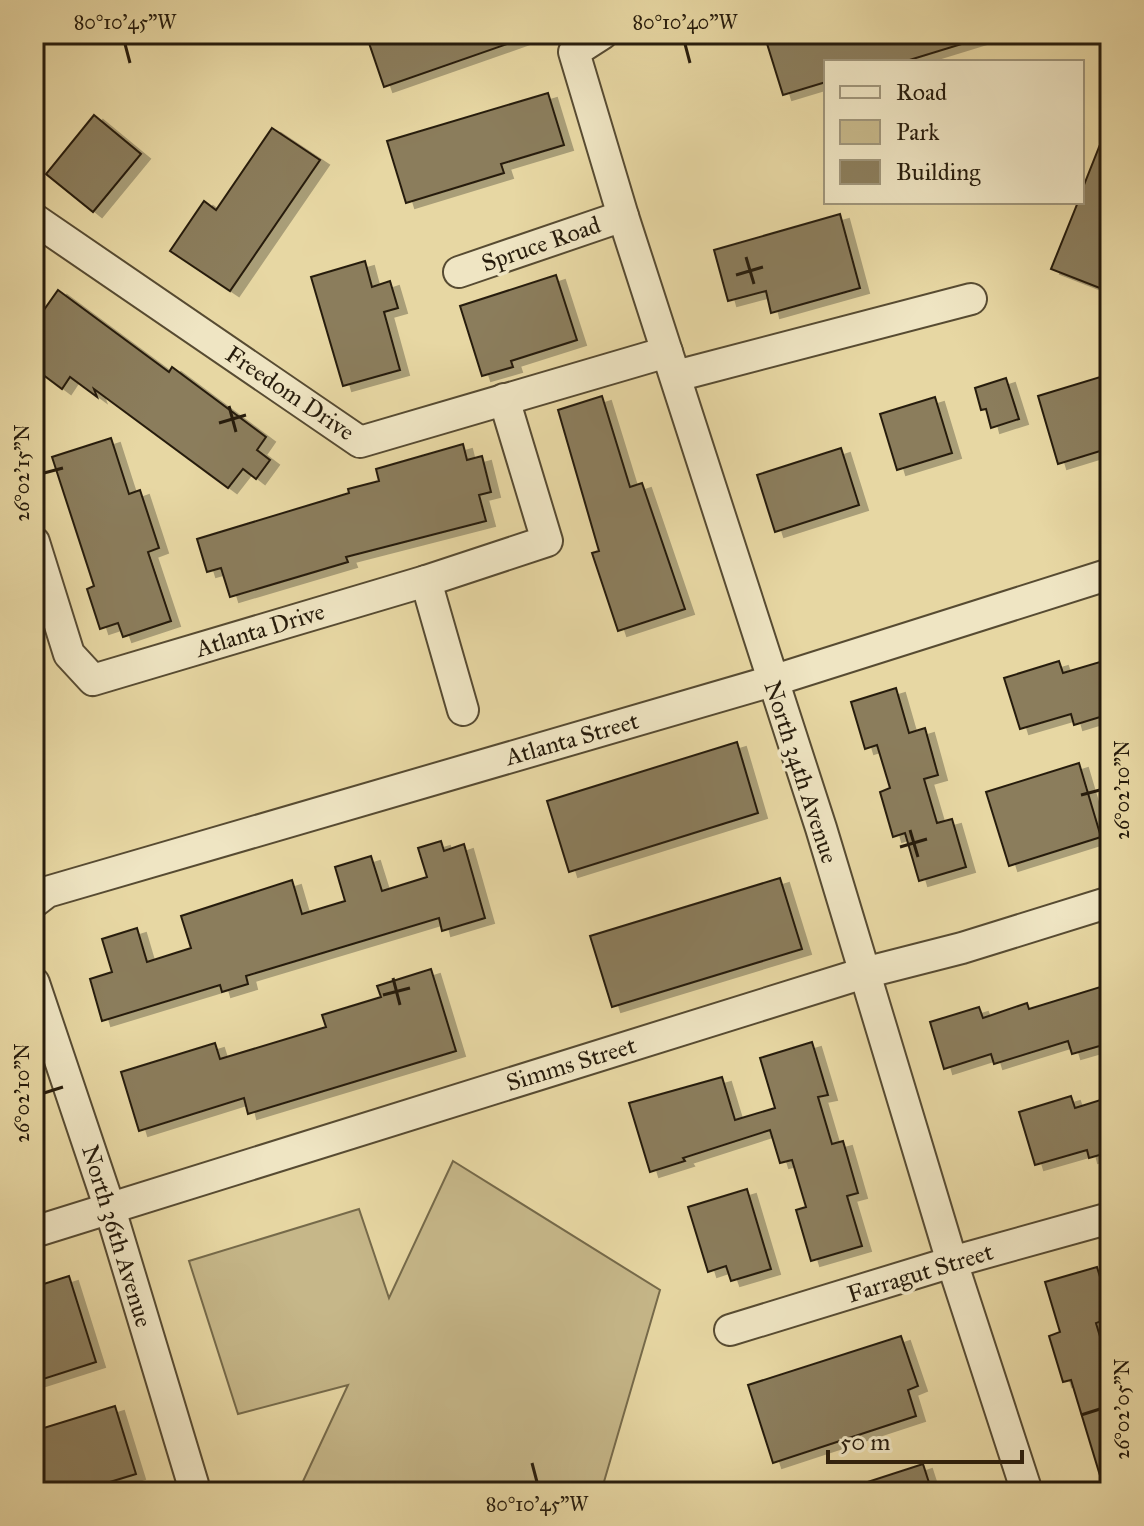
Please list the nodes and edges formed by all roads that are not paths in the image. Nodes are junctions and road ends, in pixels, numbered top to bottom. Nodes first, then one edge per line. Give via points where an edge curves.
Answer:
1 (602, 34) edge
2 (623, 216) junction
3 (34, 219) edge
4 (459, 272) dead end
5 (971, 299) dead end
6 (672, 364) junction
7 (504, 399) junction
8 (34, 542) edge
9 (1110, 574) edge
10 (426, 581) junction
11 (772, 681) junction
12 (463, 710) dead end
13 (34, 902) edge
14 (1110, 902) edge
15 (864, 973) junction
16 (34, 983) edge
17 (110, 1209) junction
18 (1110, 1218) edge
19 (34, 1232) edge
20 (952, 1262) junction
21 (730, 1330) dead end
22 (193, 1492) edge
23 (1027, 1492) edge

1 - 2 street, North 34th Avenue via 574,52
2 - 4 street, Spruce Road
2 - 6 street, North 34th Avenue
3 - 7 street, Freedom Drive via 360,442
5 - 6 street, Freedom Drive
6 - 7 street, Freedom Drive
6 - 11 street, North 34th Avenue
7 - 10 street, Atlanta Drive via 547,541
8 - 10 street, Atlanta Drive via 69,654 93,680
9 - 11 street, Atlanta Street
10 - 12 street
11 - 13 street, Atlanta Street via 47,892
11 - 15 street, North 34th Avenue
14 - 15 street, Simms Street
15 - 17 street, Simms Street
15 - 20 street, North 34th Avenue
16 - 17 street, North 36th Avenue
17 - 19 street, Simms Street
17 - 22 street, North 36th Avenue
18 - 20 street, Farragut Street
20 - 21 street, Farragut Street
20 - 23 street, North 34th Avenue

